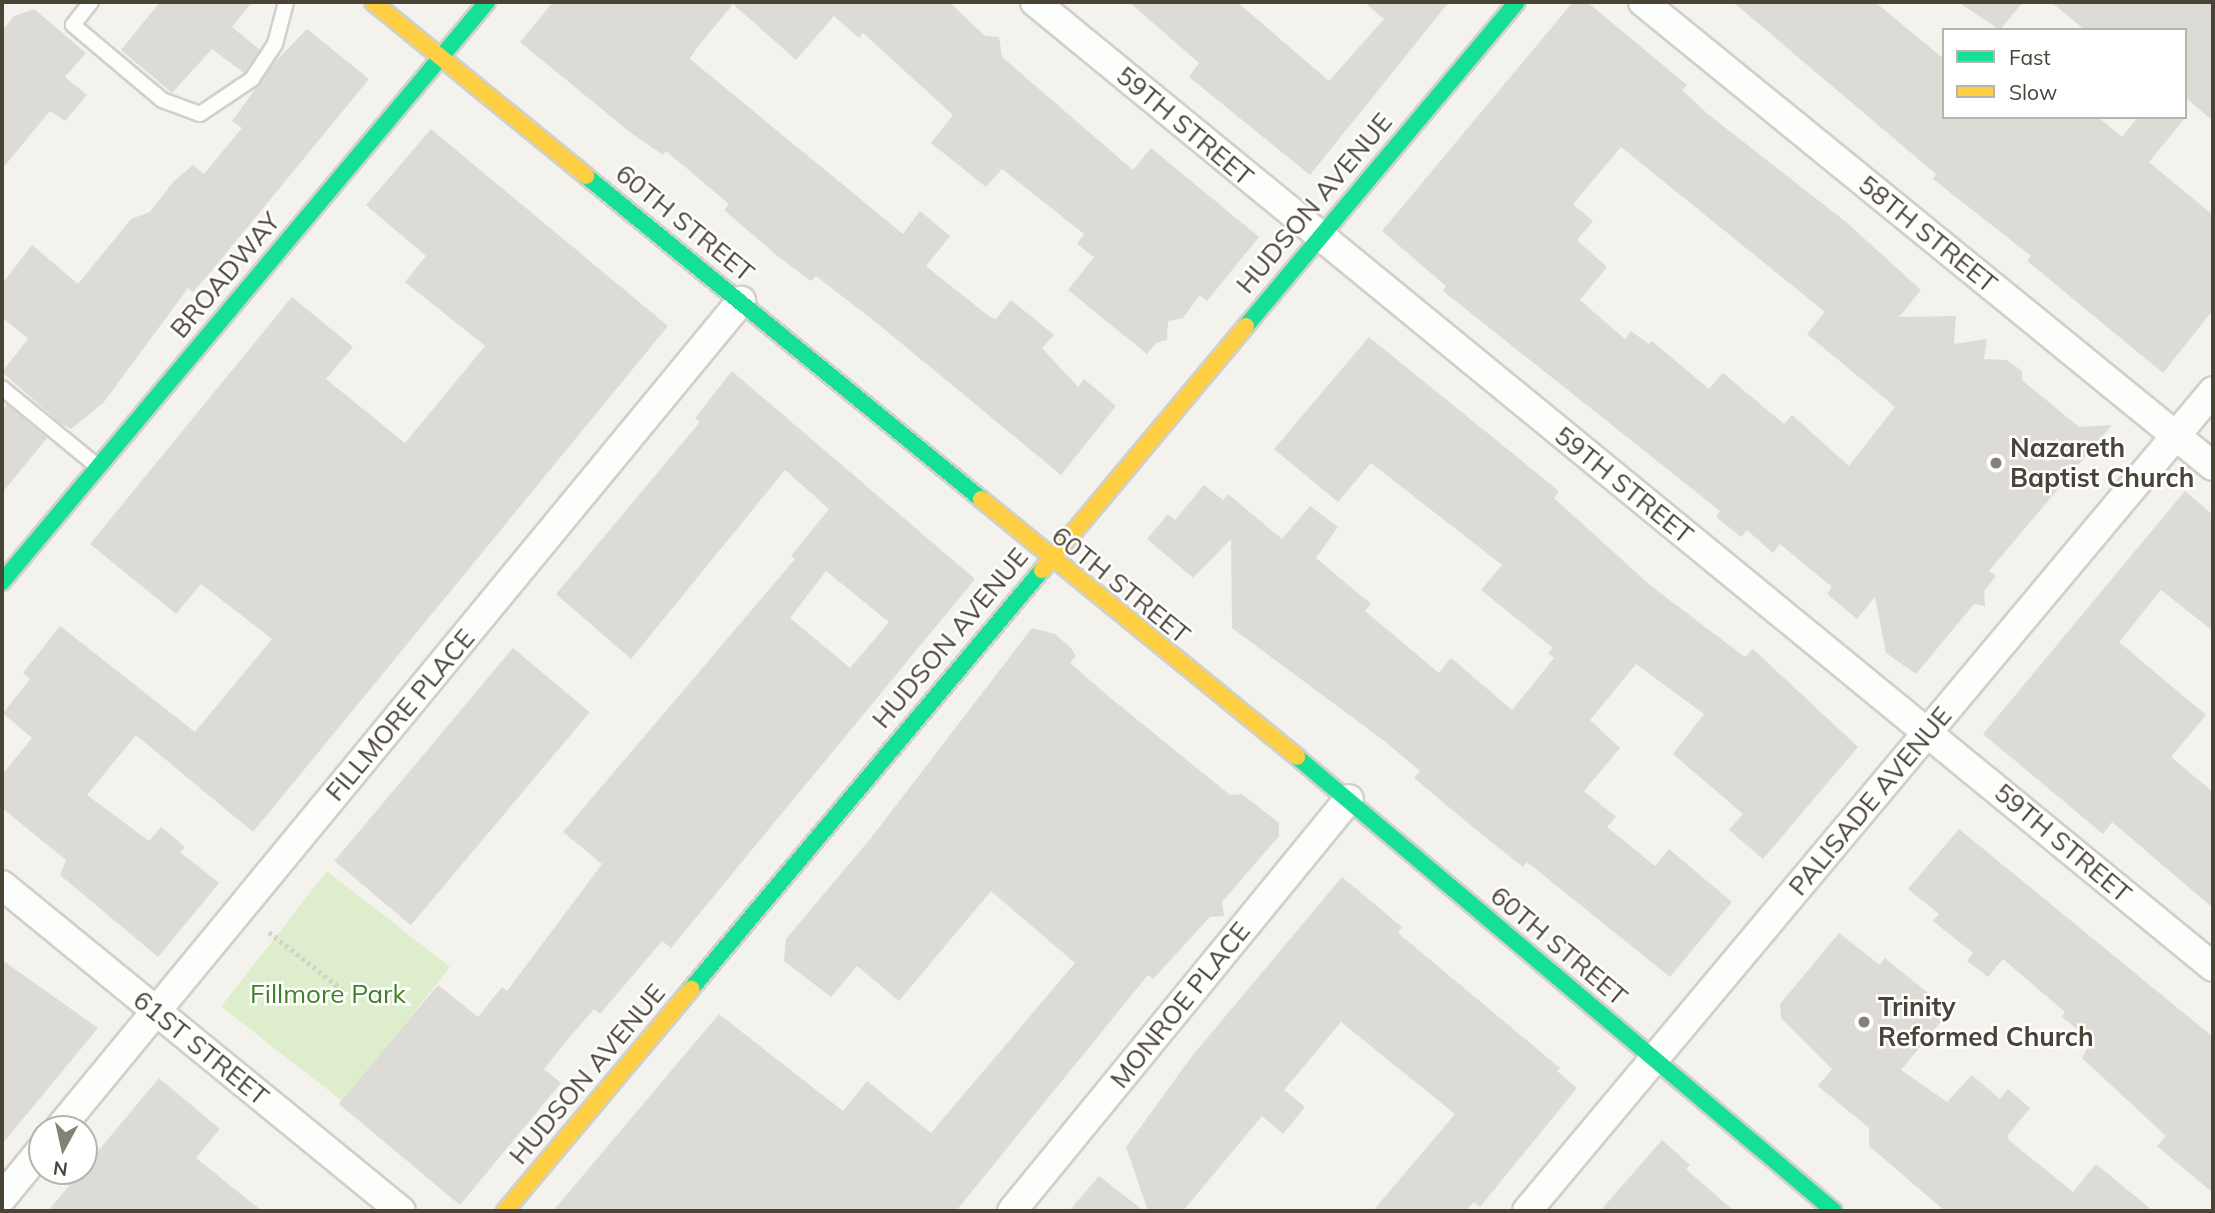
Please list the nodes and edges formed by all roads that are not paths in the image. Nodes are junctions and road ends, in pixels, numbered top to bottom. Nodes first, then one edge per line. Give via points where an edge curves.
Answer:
1 (92, 2) edge
2 (286, 2) edge
3 (373, 2) edge
4 (487, 2) edge
5 (1035, 2) edge
6 (1517, 2) edge
7 (1643, 2) edge
8 (440, 56) junction
9 (1317, 236) junction
10 (741, 301) junction
11 (2, 388) edge
12 (2213, 391) edge
13 (2177, 436) junction
14 (97, 466) junction
15 (2213, 466) edge
16 (1048, 558) junction
17 (2, 582) edge
18 (1929, 732) junction
19 (1349, 799) junction
20 (2, 885) edge
21 (2213, 967) edge
22 (156, 1011) junction
23 (1654, 1059) junction
24 (71, 1115) edge
25 (28, 1166) edge
26 (2, 1198) edge
27 (401, 1211) edge
28 (505, 1211) edge
29 (1012, 1211) edge
30 (1527, 1211) edge
31 (1834, 1211) edge

1 - 2 lane via 73,25 162,100 200,114 252,79 275,44
3 - 8 street, 60TH STREET
4 - 8 street, BROADWAY
5 - 9 street, 59TH STREET
6 - 9 street, HUDSON AVENUE
7 - 13 street, 58TH STREET
8 - 10 street, 60TH STREET
8 - 14 street, BROADWAY
9 - 16 street, HUDSON AVENUE
9 - 18 street, 59TH STREET
10 - 16 street, 60TH STREET
10 - 22 street, FILLMORE PLACE
11 - 14 lane
12 - 13 street, PALISADE AVENUE
13 - 15 street, 58TH STREET
13 - 18 street, PALISADE AVENUE
14 - 17 street, BROADWAY
16 - 19 street, 60TH STREET
16 - 28 street, HUDSON AVENUE
18 - 21 street, 59TH STREET
18 - 23 street, PALISADE AVENUE
19 - 23 street, 60TH STREET
19 - 29 street, MONROE PLACE
20 - 22 street, 61ST STREET
22 - 24 street, FILLMORE PLACE
22 - 27 street, 61ST STREET
23 - 30 street, PALISADE AVENUE
23 - 31 street, 60TH STREET
25 - 26 street

